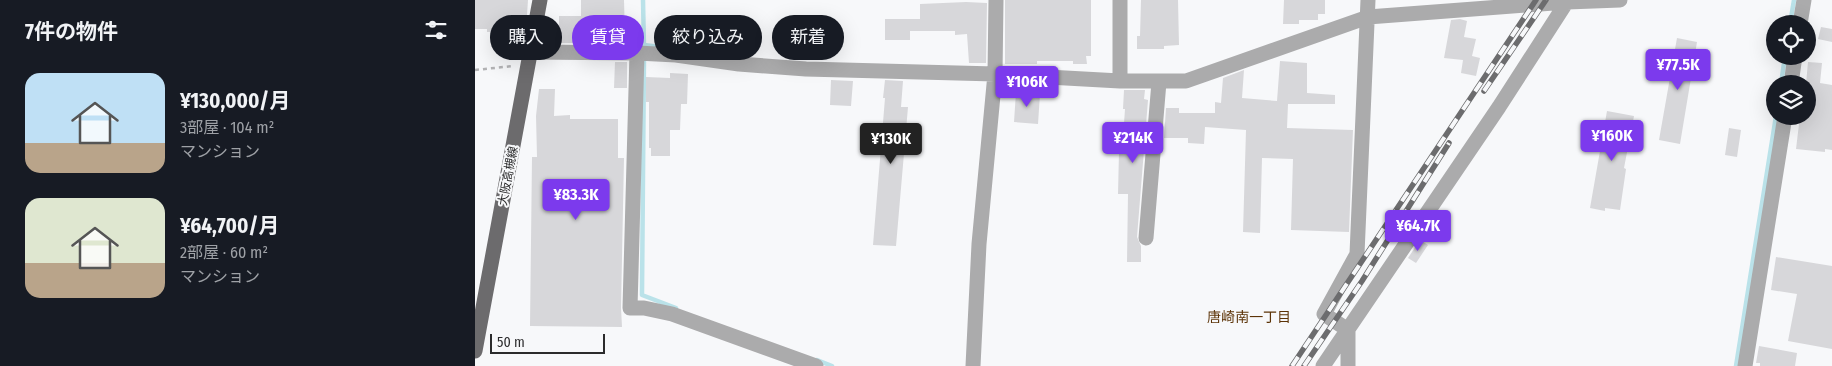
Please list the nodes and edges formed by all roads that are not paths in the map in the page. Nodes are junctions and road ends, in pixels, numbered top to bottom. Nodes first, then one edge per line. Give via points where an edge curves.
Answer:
1 (540, 0) edge
2 (996, 0) edge
3 (1120, 0) edge
4 (1368, 0) edge
5 (1620, 0) edge
6 (1804, 0) edge
7 (1567, 1) edge
8 (537, 15) edge
9 (1802, 15) edge
10 (1368, 17) junction
11 (644, 54) edge
12 (529, 60) edge
13 (637, 60) edge
14 (995, 74) junction
15 (1120, 81) junction
16 (1159, 82) junction
17 (1784, 125) edge
18 (1146, 238) dead end
19 (1348, 330) junction
20 (475, 351) edge
21 (816, 366) edge
22 (973, 366) edge
23 (1323, 366) edge
24 (1348, 366) edge
25 (1745, 366) edge

1 - 8 main road, 大阪高槻線
2 - 14 street
3 - 15 street
4 - 10 street
5 - 7 street
6 - 9 street
7 - 10 street
7 - 19 street
10 - 16 street via 1186,81
10 - 19 street via 1357,254 1324,314
11 - 14 street via 806,69
12 - 20 main road, 大阪高槻線
13 - 21 street via 630,308 672,314
14 - 15 street
14 - 22 street via 979,244
15 - 16 street
16 - 18 street
17 - 25 street
19 - 23 street
19 - 24 street

